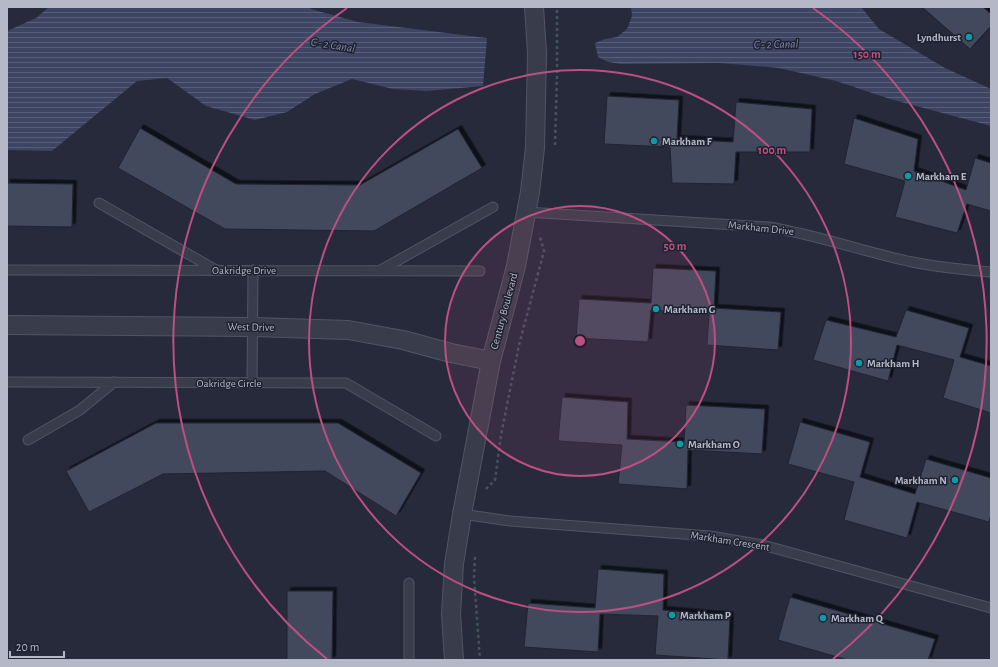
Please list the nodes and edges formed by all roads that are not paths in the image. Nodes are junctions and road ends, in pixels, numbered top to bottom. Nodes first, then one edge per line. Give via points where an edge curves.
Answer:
1 (534, 7) edge
2 (99, 203) dead end
3 (493, 207) dead end
4 (526, 212) junction
5 (7, 270) edge
6 (216, 270) junction
7 (253, 270) junction
8 (480, 271) dead end
9 (378, 272) junction
10 (991, 272) edge
11 (7, 325) edge
12 (253, 327) junction
13 (491, 361) junction
14 (7, 382) edge
15 (114, 382) junction
16 (252, 383) junction
17 (436, 436) dead end
18 (28, 440) dead end
19 (462, 514) junction
20 (409, 583) dead end
21 (991, 608) edge
22 (409, 660) edge
23 (454, 660) edge

1 - 4 street, Century Boulevard via 535,148
2 - 6 lane
3 - 9 lane
4 - 10 lane, Markham Drive via 769,227 794,231 911,262
4 - 13 street, Century Boulevard via 516,266
5 - 6 lane, Oakridge Drive
6 - 7 lane, Oakridge Drive
7 - 9 lane, Oakridge Drive
7 - 12 lane
8 - 9 lane, Oakridge Drive
11 - 12 street, West Drive
12 - 13 street, West Drive via 348,330
12 - 16 lane
13 - 19 street, Century Boulevard
14 - 15 lane, Oakridge Circle
15 - 16 lane, Oakridge Circle
15 - 18 lane via 80,410
16 - 17 lane, Oakridge Circle via 346,383
19 - 21 lane, Markham Crescent via 510,521 737,540
19 - 23 street, Century Boulevard via 454,564 451,614
20 - 22 lane

